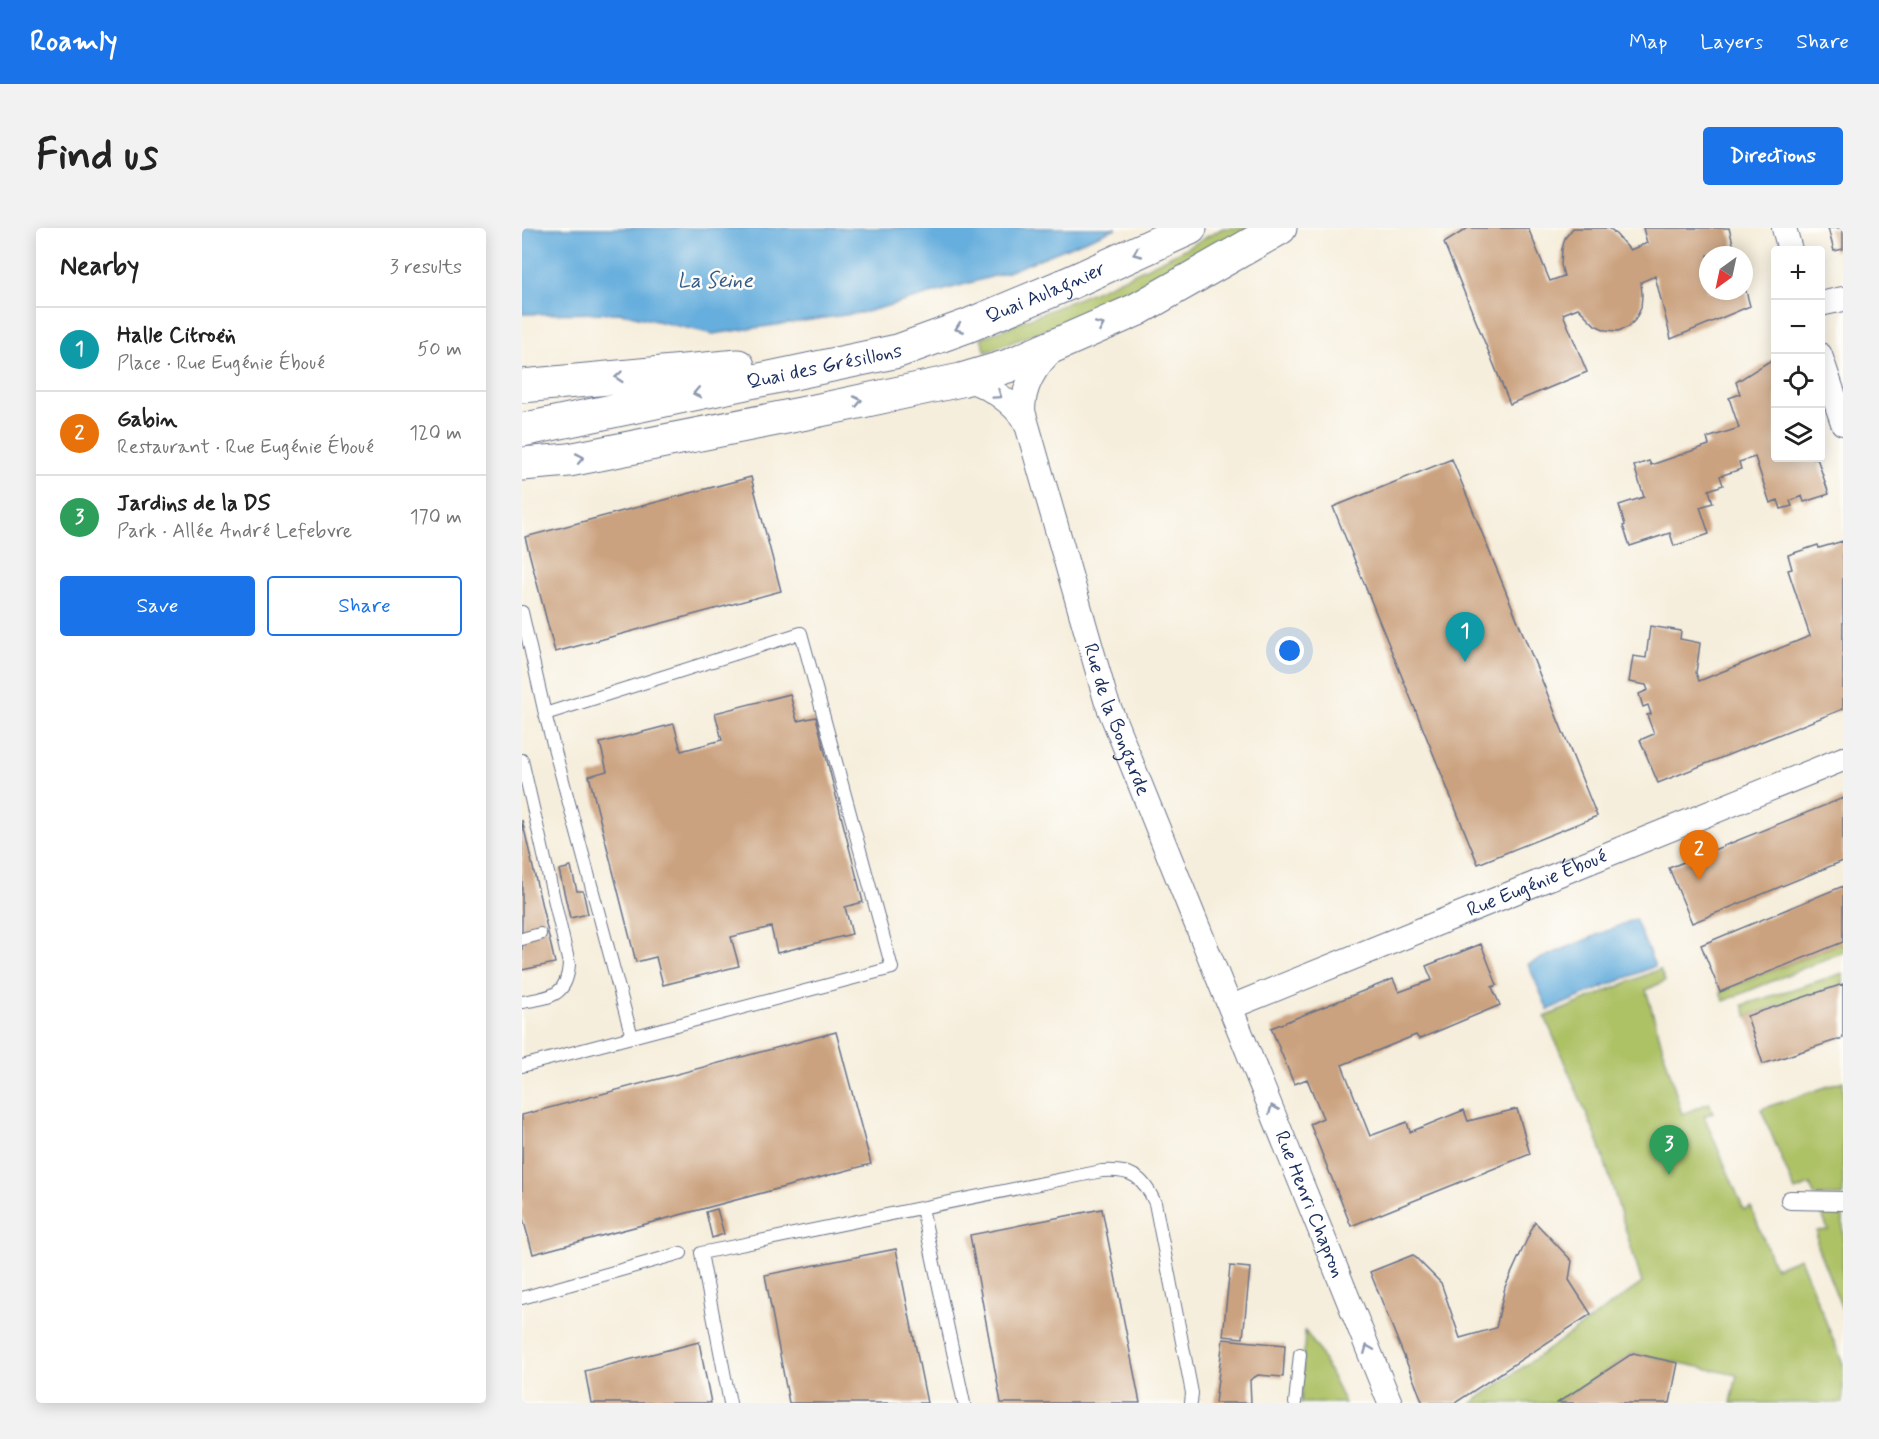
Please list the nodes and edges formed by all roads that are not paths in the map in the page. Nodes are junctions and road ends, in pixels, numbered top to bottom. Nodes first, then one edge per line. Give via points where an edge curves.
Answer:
1 (1190, 228) edge
2 (1280, 228) edge
3 (1784, 228) edge
4 (1789, 246) edge
5 (1843, 299) edge
6 (1825, 303) edge
7 (1063, 342) junction
8 (898, 351) junction
9 (1825, 367) edge
10 (961, 380) junction
11 (522, 386) edge
12 (801, 414) junction
13 (1843, 423) edge
14 (1026, 424) junction
15 (522, 432) edge
16 (522, 464) edge
17 (522, 612) edge
18 (545, 714) junction
19 (1843, 759) edge
20 (522, 760) edge
21 (540, 934) dead end
22 (522, 939) edge
23 (522, 1002) edge
24 (1231, 1006) junction
25 (632, 1037) junction
26 (522, 1066) edge
27 (1790, 1200) dead end
28 (1843, 1201) edge
29 (922, 1208) junction
30 (681, 1253) dead end
31 (522, 1298) edge
32 (1300, 1354) dead end
33 (730, 1403) edge
34 (964, 1403) edge
35 (1191, 1403) edge
36 (1295, 1403) edge
37 (1390, 1403) edge

1 -> 8 main road, Quai Aulagnier via 1072,282
7 -> 2 main road via 1136,310
3 - 4 street
5 - 6 street
7 - 10 main road via 1008,366
7 - 14 street, Rue de la Bongarde via 1032,374 1023,407
8 -> 11 main road, Quai des Grésillons
8 -> 15 main road, Quai des Grésillons
9 - 13 street
12 -> 10 main road
10 -> 14 street, Rue de la Bongarde via 977,383 999,395
12 - 15 main road, Quai des Grésillons
16 -> 12 main road via 569,460
14 - 24 street, Rue de la Bongarde via 1106,700
17 - 18 lane
18 - 25 lane
18 - 25 lane via 801,633 892,968
19 - 24 street, Rue Eugénie Éboué
20 - 23 lane via 569,964 560,991 552,997
21 - 22 lane
37 -> 24 street, Rue Henri Chapron
25 - 26 lane
27 - 28 street
29 - 33 lane via 701,1253
29 - 34 lane
29 - 35 lane via 1102,1171 1133,1175 1147,1186 1155,1203
30 - 31 lane
32 - 36 lane

